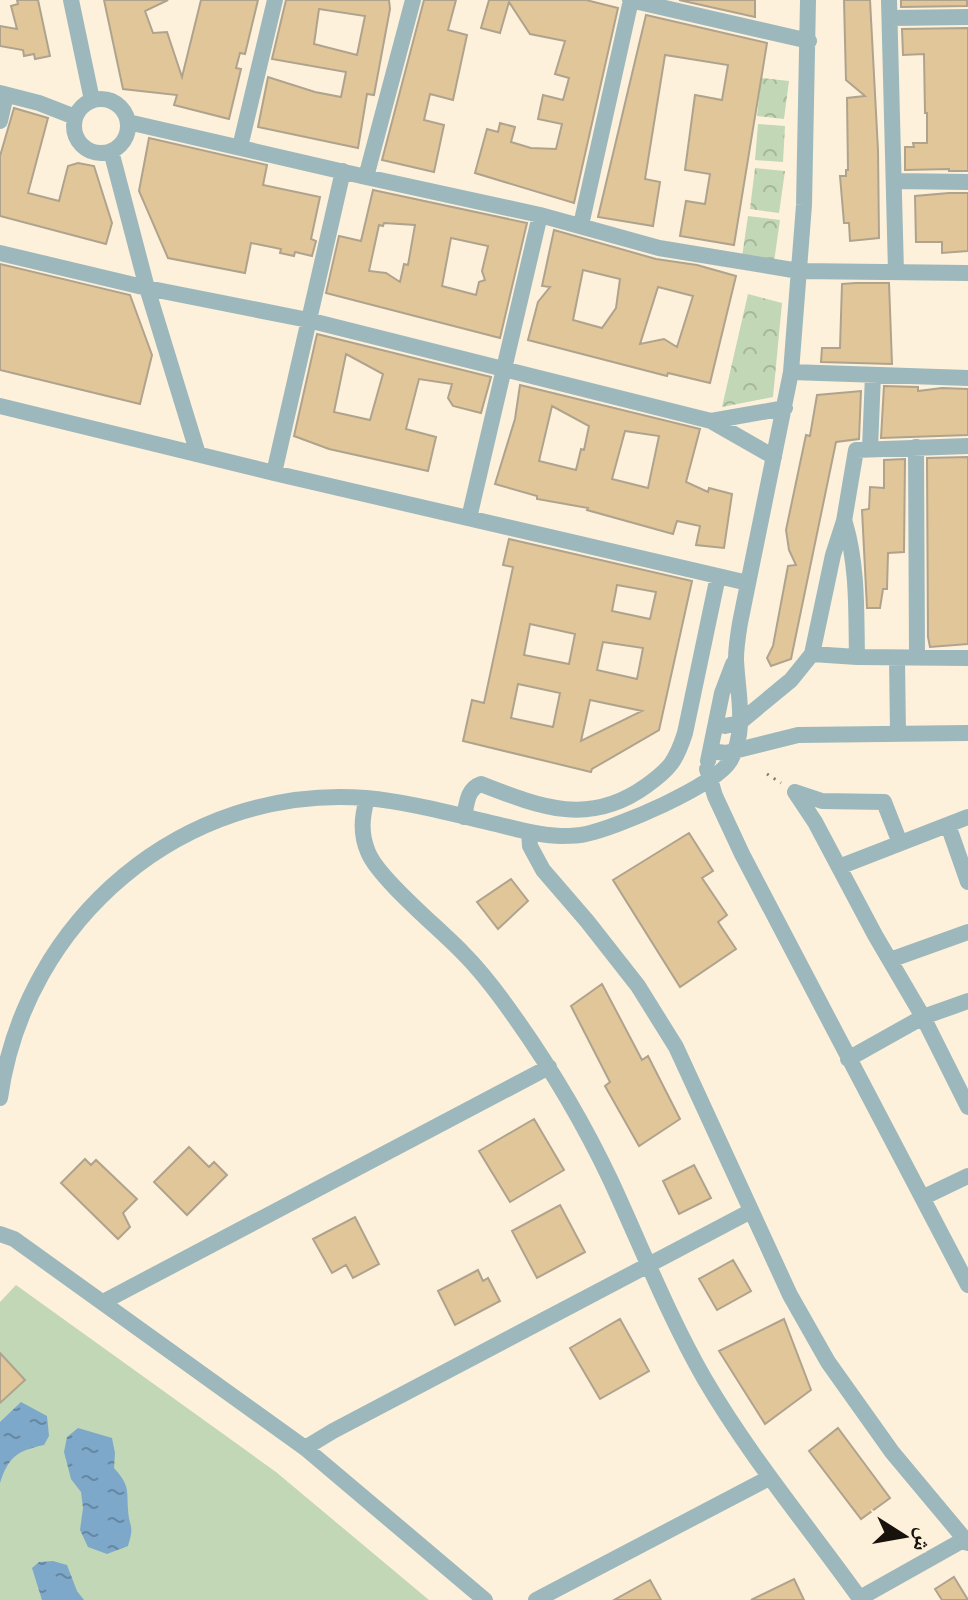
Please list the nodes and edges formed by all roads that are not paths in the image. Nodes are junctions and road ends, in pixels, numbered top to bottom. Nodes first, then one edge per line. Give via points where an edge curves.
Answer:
1 (71, 0) edge
2 (275, 0) edge
3 (413, 0) edge
4 (631, 0) edge
5 (808, 0) edge
6 (889, 0) edge
7 (968, 17) edge
8 (890, 18) junction
9 (809, 41) junction
10 (3, 94) edge
11 (92, 100) junction
12 (75, 117) junction
13 (0, 121) edge
14 (128, 122) junction
15 (240, 147) junction
16 (111, 151) junction
17 (343, 171) junction
18 (366, 177) junction
19 (894, 181) junction
20 (968, 182) edge
21 (540, 215) junction
22 (581, 225) junction
23 (0, 253) edge
24 (799, 271) junction
25 (896, 272) junction
26 (968, 273) edge
27 (147, 288) junction
28 (308, 320) junction
29 (505, 368) junction
30 (791, 372) junction
31 (873, 375) junction
32 (968, 378) edge
33 (0, 406) edge
34 (785, 408) junction
35 (711, 421) junction
36 (968, 446) edge
37 (916, 447) junction
38 (870, 448) junction
39 (198, 454) junction
40 (774, 457) junction
41 (274, 473) junction
42 (469, 518) junction
43 (844, 521) junction
44 (718, 576) junction
45 (748, 583) junction
46 (812, 654) junction
47 (736, 655) junction
48 (857, 657) junction
49 (917, 657) junction
50 (897, 658) junction
51 (968, 658) edge
52 (716, 723) junction
53 (739, 723) junction
54 (968, 733) edge
55 (898, 734) junction
56 (710, 751) junction
57 (735, 752) junction
58 (706, 778) junction
59 (367, 798) junction
60 (464, 817) junction
61 (968, 817) edge
62 (948, 825) junction
63 (529, 832) junction
64 (900, 843) junction
65 (839, 867) junction
66 (968, 882) edge
67 (968, 932) edge
68 (890, 960) junction
69 (968, 1001) edge
70 (923, 1017) junction
71 (848, 1059) junction
72 (549, 1067) junction
73 (961, 1078) edge
74 (0, 1098) edge
75 (967, 1103) edge
76 (968, 1176) edge
77 (924, 1197) junction
78 (751, 1211) junction
79 (0, 1234) edge
80 (649, 1266) junction
81 (968, 1285) edge
82 (103, 1302) junction
83 (305, 1448) junction
84 (769, 1478) junction
85 (966, 1541) edge
86 (860, 1599) edge
87 (485, 1600) edge
88 (536, 1600) edge

1 - 11 street
2 - 15 street
3 - 18 street
4 - 9 street
4 - 22 street
5 - 9 street
6 - 8 street
7 - 8 street
8 - 19 street
9 - 24 street
10 - 12 street
10 - 13 street
11 - 12 street
11 - 14 street via 115,102
12 - 16 street via 78,141 99,153
14 - 15 street
14 - 16 street via 121,145
15 - 17 street
16 - 27 street
17 - 18 street
17 - 28 street
18 - 21 street
19 - 20 street
19 - 25 street
21 - 22 street
21 - 29 street
22 - 24 street via 659,248
23 - 27 street
24 - 25 street
24 - 30 street
25 - 26 street
27 - 28 street
27 - 39 street
28 - 29 street
28 - 41 street
29 - 35 street
29 - 42 street
30 - 31 street
30 - 34 street
31 - 32 street
31 - 38 street
33 - 39 street
34 - 35 street
34 - 40 street
35 - 40 street
36 - 37 street
37 - 38 street
37 - 49 street
38 - 43 street via 856,450
39 - 41 street
40 - 45 street
41 - 42 street
42 - 44 street
43 - 46 street
43 - 48 street via 853,560
44 - 45 street
44 - 60 street via 685,733 667,772 614,806 583,811 544,806 481,784 469,793
45 - 47 street
46 - 48 street
46 - 53 street via 791,680
47 - 52 street
47 - 53 street
48 - 50 street
49 - 50 street
49 - 51 street
50 - 55 street
52 - 53 street
52 - 56 street
53 - 57 street
54 - 55 street
55 - 57 street via 798,735
56 - 57 street
56 - 58 street
57 - 58 street via 727,766
58 - 63 street via 624,823 585,835
58 - 71 street
59 - 60 street
59 - 72 street via 362,832 369,855 465,955
59 - 74 street via 330,796 252,809 170,843 124,874 85,912 42,969 18,1027
60 - 63 street
61 - 62 street
62 - 64 street
62 - 66 street
63 - 78 street via 543,870 638,986 676,1047
64 - 65 street
64 - 65 street via 884,802 822,801 795,792
65 - 68 street
67 - 68 street
68 - 70 street
69 - 70 street
70 - 71 street
70 - 73 street
71 - 77 street
72 - 80 street
72 - 82 street
73 - 75 street
76 - 77 street
77 - 81 street
78 - 80 street
78 - 85 street via 828,1362 892,1452
79 - 82 street
80 - 83 street
80 - 84 street via 704,1377
82 - 83 street
83 - 87 street
84 - 86 street
84 - 88 street
85 - 86 street

